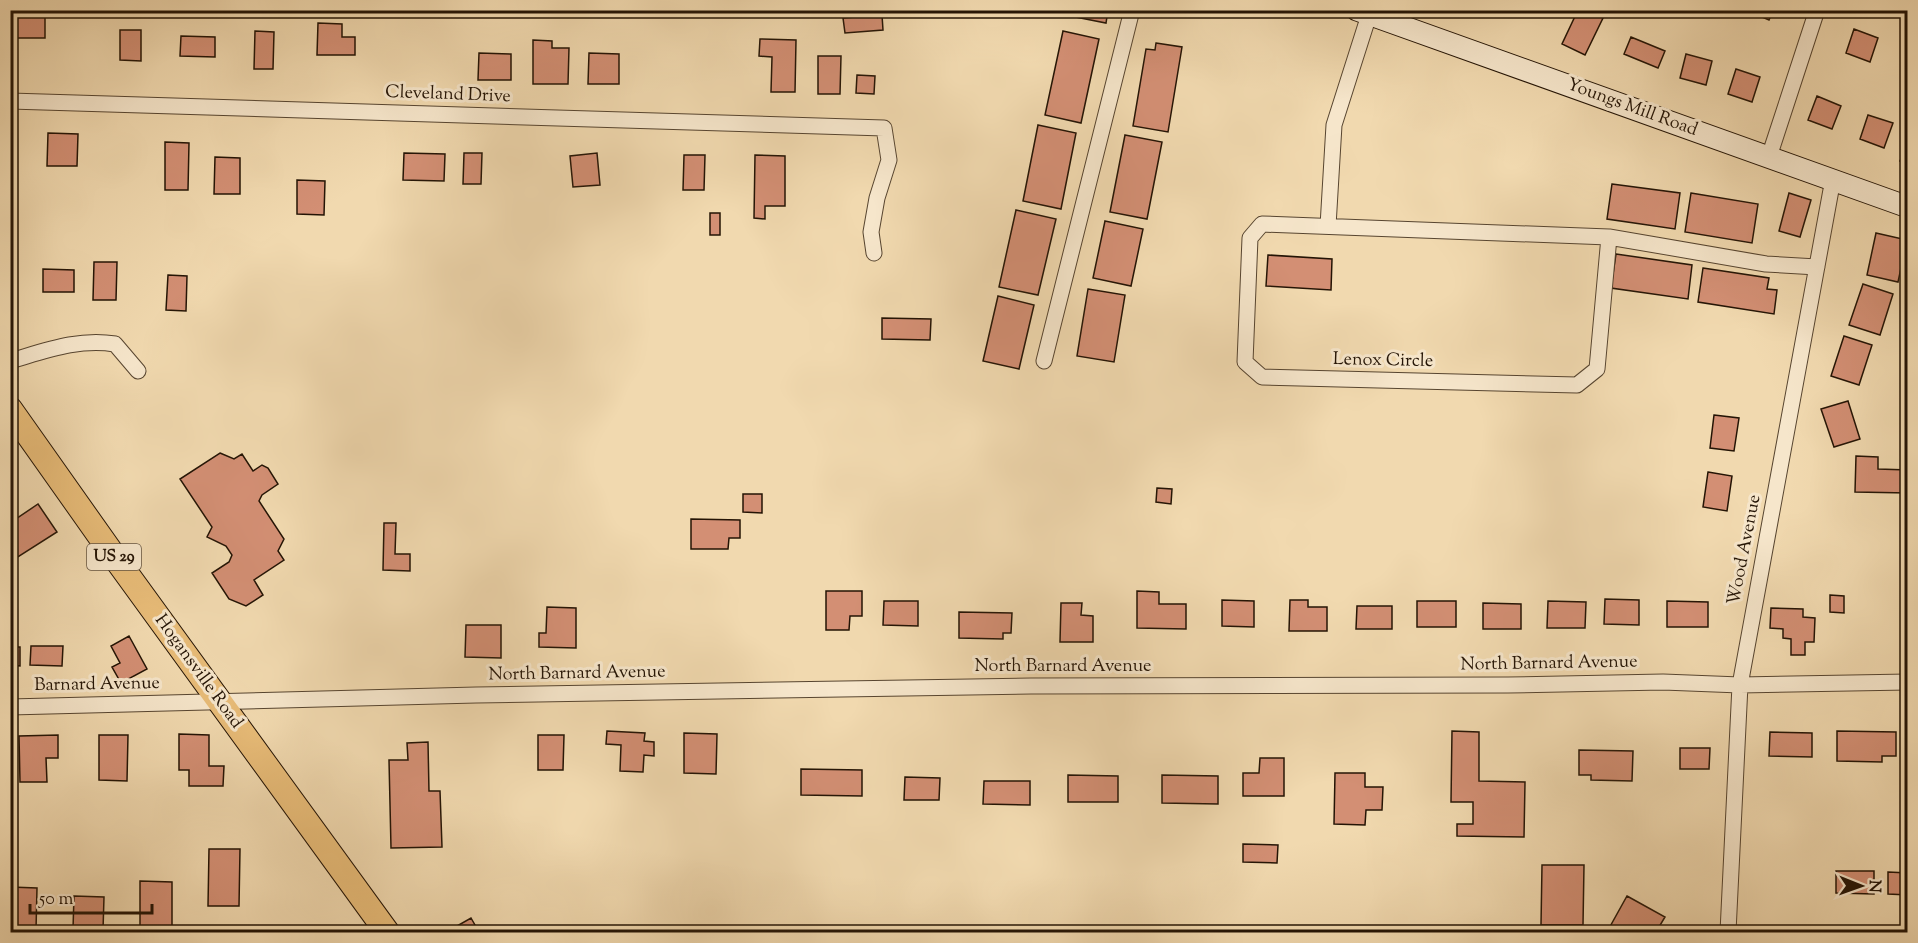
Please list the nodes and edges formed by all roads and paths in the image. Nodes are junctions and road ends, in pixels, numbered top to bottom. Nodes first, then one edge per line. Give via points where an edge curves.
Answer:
1 (1132, 10) edge
2 (1817, 10) edge
3 (1363, 13) edge
4 (10, 101) edge
5 (1769, 157) junction
6 (1833, 179) junction
7 (1908, 207) edge
8 (1328, 226) junction
9 (1609, 237) junction
10 (874, 253) dead end
11 (1817, 267) junction
12 (1044, 361) dead end
13 (10, 362) edge
14 (138, 371) dead end
15 (15, 422) edge
16 (1908, 682) edge
17 (1740, 685) junction
18 (219, 702) junction
19 (10, 707) edge
20 (387, 933) edge
21 (1728, 933) edge

1 - 12 street
2 - 5 street
3 - 5 street, Youngs Mill Road
3 - 8 street via 1334,125
4 - 10 street, Cleveland Drive via 884,128 889,160 871,232
5 - 6 street, Youngs Mill Road
6 - 7 street, Youngs Mill Road
6 - 11 street, Wood Avenue
8 - 9 street, Lenox Circle
8 - 9 street, Lenox Circle via 1262,224 1250,238 1245,362 1262,377 1577,385 1597,369
9 - 11 street, Lenox Circle via 1766,264
11 - 17 street, Wood Avenue
13 - 14 street via 69,344 99,342 115,344
15 - 18 main road, Hogansville Road / US 29
16 - 17 street, North Barnard Avenue
17 - 18 street, North Barnard Avenue via 1640,682 1031,686
17 - 21 street, Wood Avenue
18 - 19 street, Barnard Avenue
18 - 20 main road, Hogansville Road / US 29

